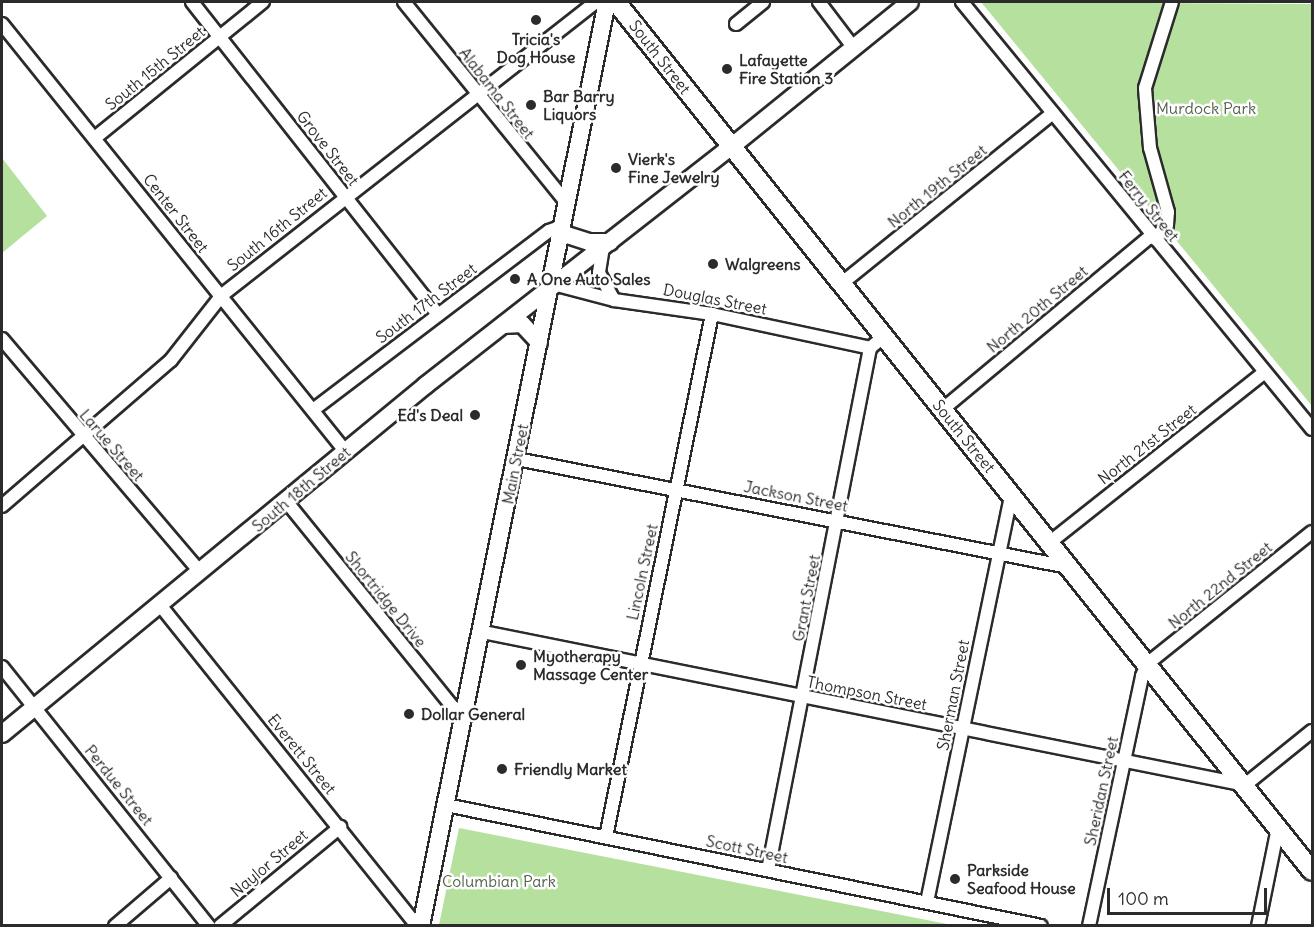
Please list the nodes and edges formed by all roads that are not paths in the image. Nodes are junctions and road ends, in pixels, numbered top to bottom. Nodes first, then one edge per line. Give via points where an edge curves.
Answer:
1 (192, 2) edge
2 (263, 2) edge
3 (404, 2) edge
4 (596, 2) edge
5 (607, 2) edge
6 (616, 2) edge
7 (763, 2) edge
8 (819, 2) edge
9 (910, 2) edge
10 (962, 2) edge
11 (1172, 2) edge
12 (2, 24) edge
13 (735, 24) dead end
14 (221, 37) junction
15 (853, 47) junction
16 (476, 93) junction
17 (1053, 113) junction
18 (96, 137) junction
19 (731, 147) junction
20 (344, 196) junction
21 (566, 202) junction
22 (562, 229) junction
23 (1154, 237) junction
24 (606, 244) junction
25 (554, 284) junction
26 (841, 284) junction
27 (222, 295) junction
28 (614, 300) junction
29 (712, 314) junction
30 (438, 315) junction
31 (503, 325) junction
32 (2, 339) edge
33 (539, 342) junction
34 (877, 343) junction
35 (1265, 372) junction
36 (943, 409) junction
37 (312, 410) junction
38 (1312, 429) edge
39 (83, 438) junction
40 (346, 452) junction
41 (517, 459) junction
42 (675, 490) junction
43 (1011, 495) junction
44 (286, 501) junction
45 (2, 507) edge
46 (838, 521) junction
47 (1312, 532) edge
48 (1049, 543) junction
49 (998, 551) junction
50 (1068, 567) junction
51 (200, 572) junction
52 (160, 605) junction
53 (483, 632) junction
54 (639, 664) junction
55 (1148, 664) junction
56 (2, 667) edge
57 (803, 697) junction
58 (35, 706) junction
59 (465, 713) junction
60 (964, 729) junction
61 (1312, 731) edge
62 (2, 734) edge
63 (1123, 762) junction
64 (1245, 785) junction
65 (446, 805) junction
66 (340, 827) junction
67 (1278, 828) junction
68 (606, 837) junction
69 (768, 870) junction
70 (1312, 871) edge
71 (171, 878) junction
72 (927, 902) junction
73 (115, 926) edge
74 (209, 926) edge
75 (220, 926) edge
76 (419, 926) edge
77 (1041, 926) edge
78 (1089, 926) edge
79 (1258, 926) edge

1 - 14 street, Grove Street
2 - 14 street, South 15th Street
3 - 16 street, Alabama Street
4 - 16 street, South 16th Street
5 - 21 main road, Main Street
6 - 19 main road, South Street
7 - 13 street
8 - 15 street
9 - 15 main road, South 18th Street
10 - 17 street, Ferry Street
11 - 23 street via 1145,88 1150,148 1168,212 1167,225
12 - 18 street, Center Street
14 - 18 street, South 15th Street
14 - 20 street, Grove Street
15 - 19 main road, South 18th Street
16 - 20 street, South 16th Street
16 - 21 street, Alabama Street
17 - 23 street, Ferry Street
17 - 26 street, North 19th Street
18 - 27 street, Center Street
19 - 24 main road, South 18th Street
19 - 26 main road, South Street
20 - 27 street, South 16th Street
20 - 30 street, Grove Street
21 - 22 main road, Main Street
22 - 24 main road via 589,242
22 - 25 main road, Main Street
22 - 30 street, South 17th Street via 549,231
23 - 35 street, Ferry Street
23 - 36 street, North 20th Street
24 - 25 main road, South 18th Street
24 - 28 street via 599,273
25 - 28 street, Douglas Street
25 - 31 main road, South 18th Street
25 - 33 main road, Main Street
26 - 34 main road, South Street
27 - 37 street, Center Street
27 - 39 street, South 16th Street via 171,360
28 - 29 street, Douglas Street
29 - 34 street, Douglas Street
29 - 42 street, Lincoln Street
30 - 37 street, South 17th Street
31 - 33 main road via 522,324
31 - 40 main road, South 18th Street
32 - 39 street, Larue Street
33 - 41 main road, Main Street
34 - 36 main road, South Street
34 - 46 street, Grant Street
35 - 38 street, Ferry Street
35 - 48 street, North 21st Street
36 - 43 main road, South Street
37 - 40 street, Center Street
39 - 45 street, South 16th Street
39 - 51 street, Larue Street
40 - 44 main road, South 18th Street
41 - 42 street, Jackson Street
41 - 53 main road, Main Street
42 - 46 street, Jackson Street
42 - 54 street, Lincoln Street
43 - 48 main road, South Street
43 - 49 street, Sherman Street
44 - 51 main road, South 18th Street
44 - 59 street, Shortridge Drive via 453,707
46 - 49 street, Jackson Street
46 - 57 street, Grant Street
47 - 55 street, North 22nd Street
48 - 50 main road, South Street
49 - 50 street, Jackson Street
49 - 60 street, Sherman Street
50 - 55 main road, South Street
51 - 52 main road, South 18th Street
52 - 58 main road, South 18th Street
52 - 66 street, Everett Street
53 - 54 street, Thompson Street
53 - 59 main road, Main Street
54 - 57 street, Thompson Street
54 - 68 street, Lincoln Street
55 - 63 street, Sheridan Street
55 - 64 main road, South Street
56 - 58 street, Perdue Street
57 - 60 street, Thompson Street
57 - 69 street, Grant Street
58 - 62 main road, South 18th Street
58 - 71 street, Perdue Street
59 - 65 main road, Main Street
60 - 63 street, Thompson Street
60 - 72 street, Sherman Street
61 - 64 street
63 - 64 street, Thompson Street
63 - 78 street, Sheridan Street
64 - 67 main road, South Street
65 - 68 street, Scott Street
65 - 76 main road, Main Street
66 - 75 street, Naylor Street
66 - 76 street, Everett Street
67 - 70 main road, South Street
67 - 79 street
68 - 69 street, Scott Street
69 - 72 street, Scott Street
71 - 73 street
71 - 74 street, Perdue Street
72 - 77 street, Scott Street

